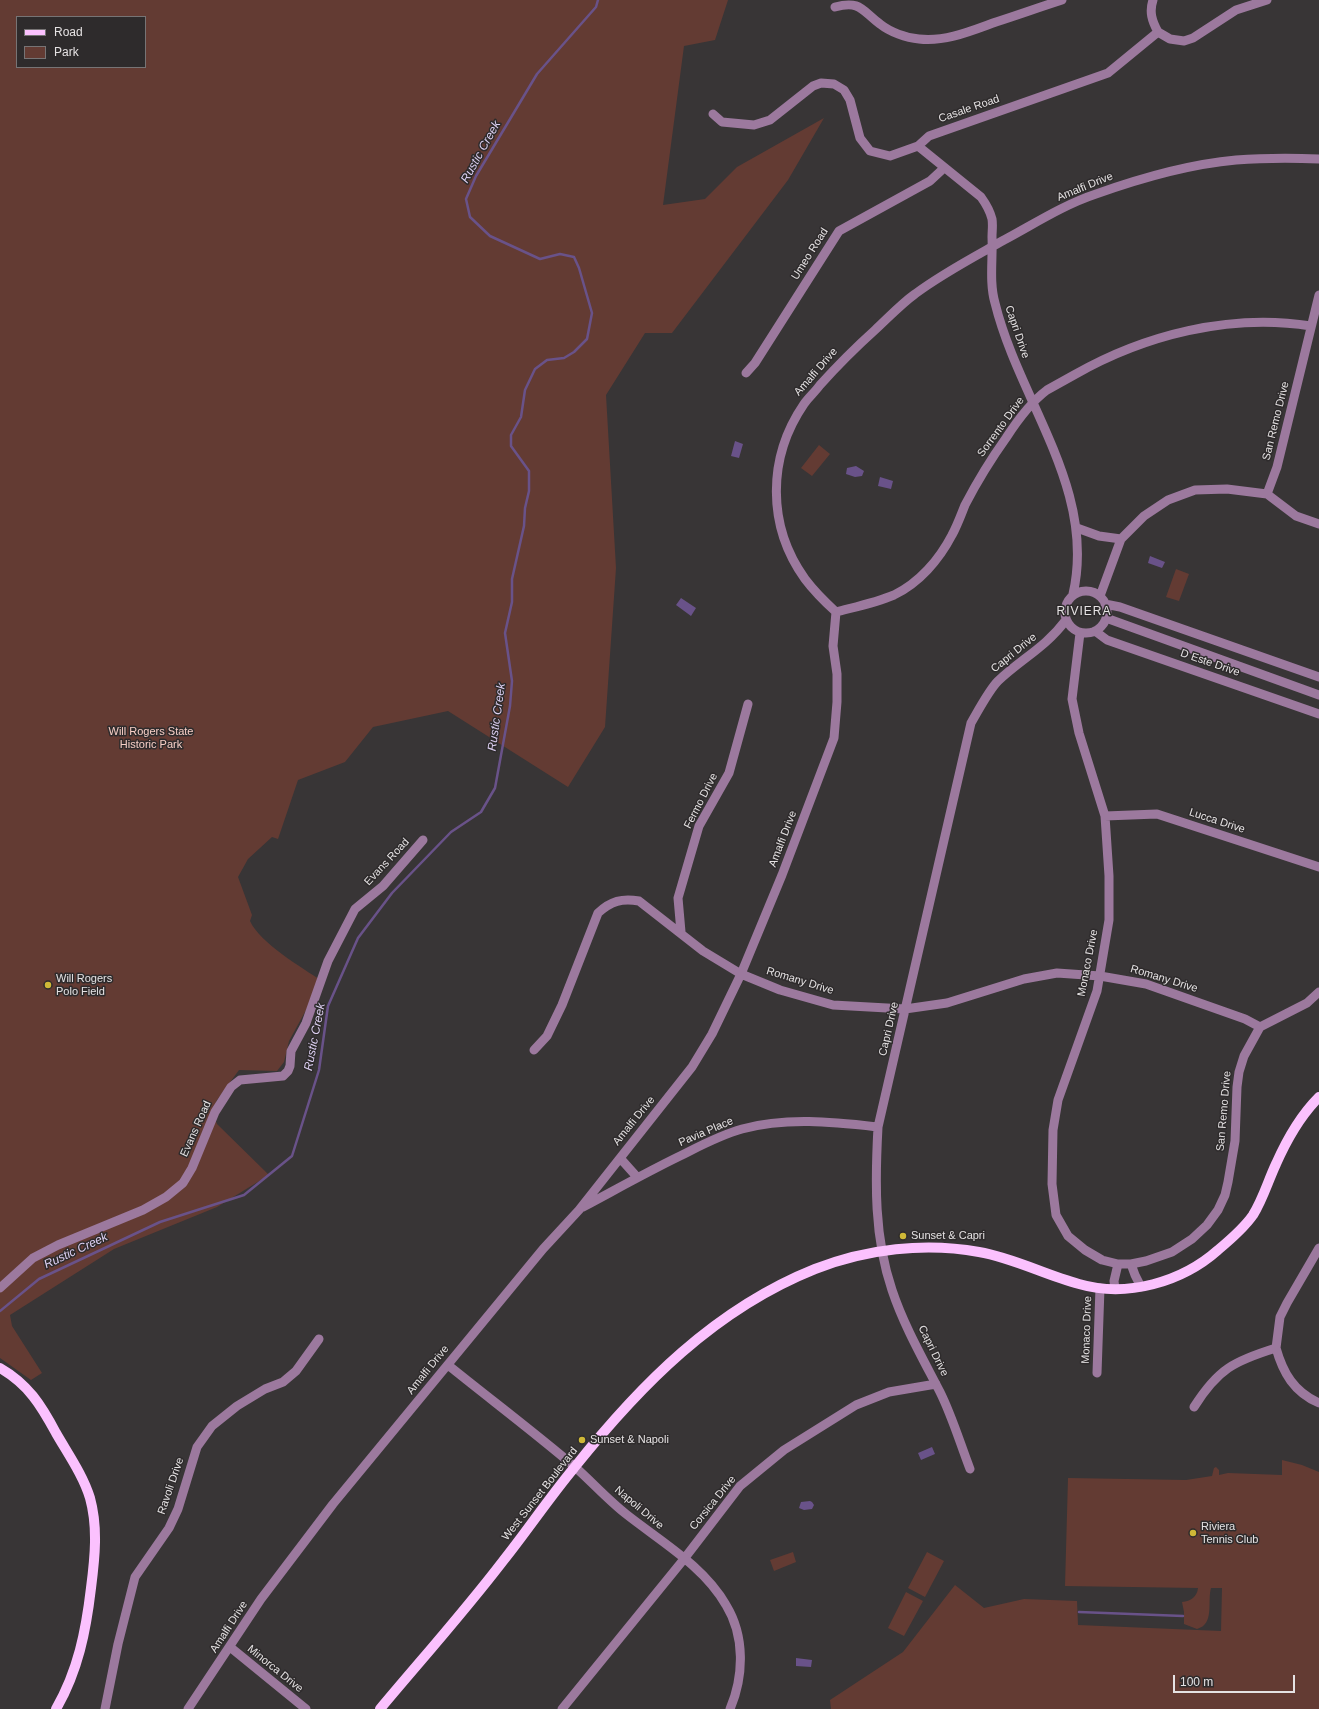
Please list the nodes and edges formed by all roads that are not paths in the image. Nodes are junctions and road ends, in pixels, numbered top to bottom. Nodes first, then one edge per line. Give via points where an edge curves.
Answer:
1 (1062, 0) edge
2 (1153, 0) edge
3 (1267, 0) edge
4 (835, 7) dead end
5 (1158, 32) junction
6 (713, 114) dead end
7 (918, 146) junction
8 (1319, 159) edge
9 (944, 168) junction
10 (992, 247) junction
11 (1319, 294) edge
12 (1311, 326) junction
13 (746, 373) dead end
14 (1033, 403) junction
15 (1268, 494) junction
16 (1319, 524) edge
17 (1077, 528) junction
18 (1121, 539) junction
19 (1073, 594) junction
20 (1100, 596) junction
21 (1106, 604) junction
22 (836, 612) junction
23 (1106, 618) junction
24 (1066, 620) junction
25 (1095, 631) junction
26 (1080, 633) junction
27 (1319, 677) edge
28 (1319, 695) edge
29 (748, 704) dead end
30 (1319, 714) edge
31 (1105, 816) junction
32 (423, 840) dead end
33 (1319, 867) edge
34 (681, 932) junction
35 (741, 974) junction
36 (1100, 976) junction
37 (1319, 992) edge
38 (905, 1009) junction
39 (1260, 1027) junction
40 (534, 1050) dead end
41 (1319, 1097) edge
42 (878, 1127) junction
43 (620, 1158) junction
44 (637, 1177) junction
45 (579, 1210) junction
46 (1319, 1248) edge
47 (883, 1251) junction
48 (1118, 1264) junction
49 (1131, 1264) junction
50 (1141, 1286) junction
51 (0, 1288) edge
52 (1100, 1288) junction
53 (1114, 1289) junction
54 (318, 1339) dead end
55 (1276, 1348) junction
56 (448, 1365) junction
57 (0, 1368) edge
58 (1097, 1373) dead end
59 (936, 1384) junction
60 (1319, 1403) edge
61 (1194, 1407) dead end
62 (574, 1467) junction
63 (970, 1469) dead end
64 (684, 1559) junction
65 (230, 1647) junction
66 (56, 1709) edge
67 (106, 1709) edge
68 (188, 1709) edge
69 (306, 1709) edge
70 (380, 1709) edge
71 (562, 1709) edge
72 (730, 1709) edge

1 - 4 street via 957,36 919,40 902,36 880,24 861,5 852,1
2 - 5 street via 1151,14
3 - 5 street via 1236,10 1193,38 1184,41 1170,39
5 - 7 street, Casale Road via 1108,73 929,136
6 - 7 street, Casale Road via 722,122 754,125 770,120 813,86 821,83 834,84 844,90 850,100 860,138 870,151 890,156
7 - 9 street, Capri Drive
8 - 10 street, Amalfi Drive via 1234,160 1127,183 1060,209
9 - 10 street, Capri Drive via 981,197 988,208 992,220
9 - 13 street, Umeo Road via 930,181 839,231 755,363
10 - 14 street, Capri Drive via 994,303 1013,358
10 - 22 street, Amalfi Drive via 914,294 844,357 804,404 787,435 780,453 775,492 777,513 788,548 804,578
11 - 12 street, San Remo Drive
12 - 14 street, Sorrento Drive via 1285,322 1247,323 1214,326 1167,336 1102,360 1048,390
12 - 15 street, San Remo Drive via 1277,467
14 - 17 street, Capri Drive via 1067,482
14 - 22 street, Sorrento Drive via 1006,437 980,477 942,553 928,569 894,594
15 - 16 street via 1296,516
15 - 18 street via 1227,488 1195,490 1168,500 1144,516
17 - 18 street via 1099,536
17 - 19 street, Capri Drive via 1077,579
18 - 20 street
19 - 20 street via 1087,590
19 - 24 street via 1065,606
20 - 21 street
21 - 23 street
21 - 27 street, D Este Drive
22 - 35 street, Amalfi Drive via 833,646 837,674 834,738
23 - 25 street
23 - 28 street, D Este Drive
24 - 26 street via 1069,626
24 - 38 street, Capri Drive via 1040,648 997,682 971,722
25 - 26 street
25 - 30 street, D Este Drive via 1107,640
26 - 31 street, Monaco Drive via 1072,699 1079,733
29 - 34 street, Fermo Drive via 729,773 699,826 678,898
31 - 33 street, Lucca Drive via 1157,814
31 - 36 street, Monaco Drive via 1109,920
32 - 51 street, Evans Road via 383,886 355,909 328,961 306,1023 291,1051 288,1071 283,1076 240,1080 231,1087 215,1112 192,1168 183,1183 166,1197 143,1210 33,1258
34 - 35 street, Romany Drive via 703,951
34 - 40 street, Romany Drive via 639,901 618,900 607,905 598,913 547,1036
35 - 38 street, Romany Drive via 780,990 833,1005
35 - 43 street, Amalfi Drive via 712,1034 692,1067
36 - 38 street, Romany Drive via 1057,973 1024,979 947,1003
36 - 39 street, Romany Drive via 1146,984 1245,1019
36 - 48 street, Monaco Drive via 1058,1100 1053,1137 1052,1184 1056,1215 1068,1236 1102,1260
37 - 39 street via 1307,1003
38 - 42 street, Capri Drive
39 - 49 street, San Remo Drive via 1244,1056 1239,1072 1235,1141 1225,1195 1218,1210 1192,1239 1172,1252
41 - 50 main road, West Sunset Boulevard via 1307,1109 1291,1133 1262,1198 1252,1216 1240,1229 1218,1251 1199,1265 1162,1282
42 - 44 street, Pavia Place via 801,1121 742,1129 717,1137
42 - 47 street, Capri Drive via 875,1179
43 - 44 street
43 - 45 street, Amalfi Drive
44 - 45 street, Pavia Place
45 - 56 street, Amalfi Drive via 543,1249
46 - 55 street via 1280,1317
47 - 52 main road, West Sunset Boulevard via 925,1248 976,1251 1017,1261 1081,1285
47 - 59 street, Capri Drive via 892,1290 907,1327
47 - 62 main road, West Sunset Boulevard via 841,1260 790,1280 753,1299 716,1324 663,1368
48 - 49 street, Monaco Drive
48 - 53 street
49 - 50 street
50 - 53 main road, West Sunset Boulevard
52 - 53 main road, West Sunset Boulevard
52 - 58 street, Monaco Drive
54 - 67 street, Ravoli Drive via 296,1371 283,1382 237,1406 212,1426 197,1447 178,1509 169,1528 135,1577 118,1644
55 - 60 street via 1288,1380 1299,1391
55 - 61 street via 1238,1361 1224,1370 1213,1379
56 - 62 street, Napoli Drive
56 - 65 street, Amalfi Drive via 333,1504 261,1599
57 - 66 main road via 21,1382 37,1401 77,1469 89,1496 93,1513 95,1550 88,1617 75,1667 66,1692
59 - 63 street, Capri Drive
59 - 64 street, Corsica Drive via 889,1392 856,1405 784,1450 740,1486
62 - 64 street, Napoli Drive via 624,1513
62 - 70 main road, West Sunset Boulevard via 502,1563
64 - 71 street, Corsica Drive
64 - 72 street, Napoli Drive via 712,1584 735,1622 740,1662 736,1694
65 - 68 street, Amalfi Drive
65 - 69 street, Minorca Drive

